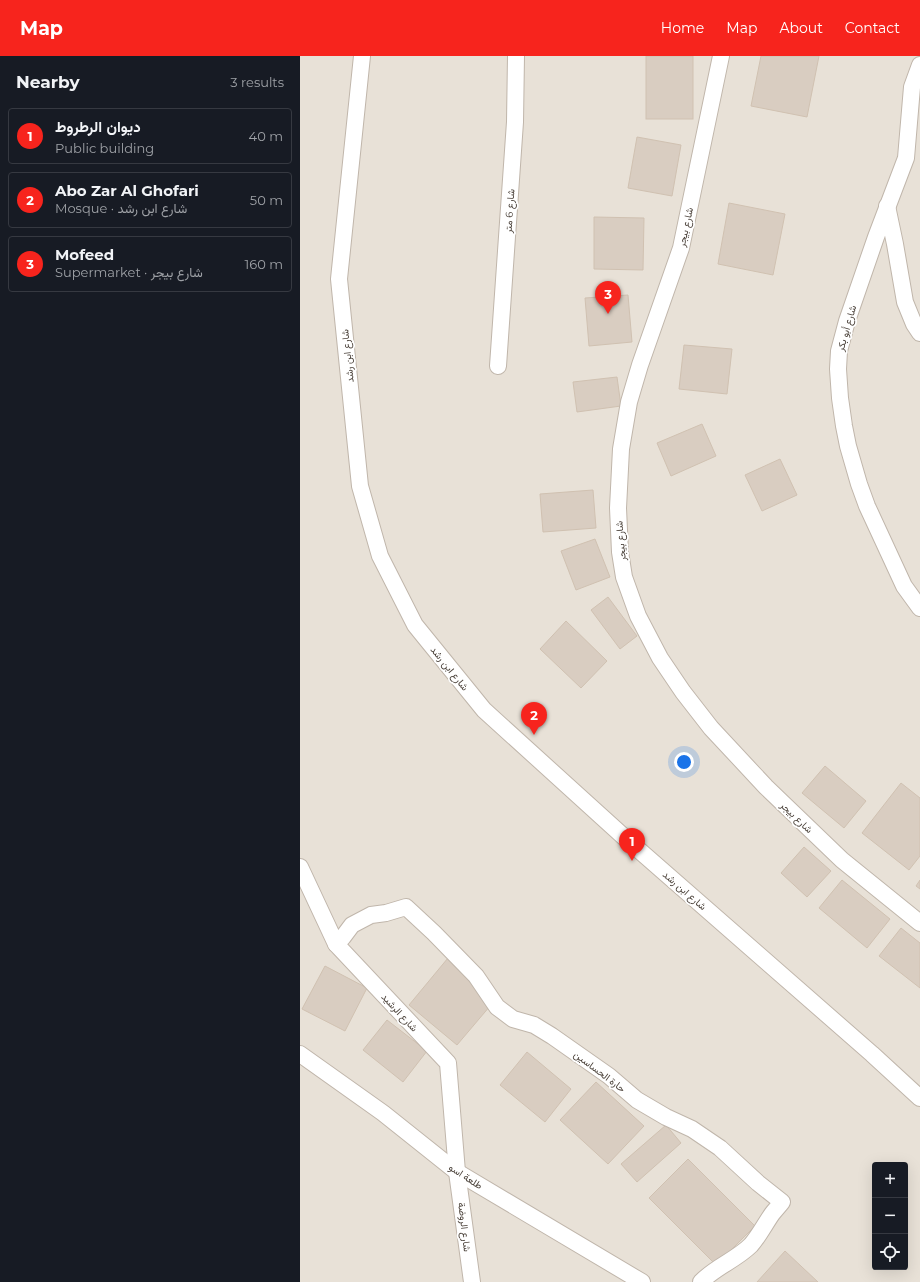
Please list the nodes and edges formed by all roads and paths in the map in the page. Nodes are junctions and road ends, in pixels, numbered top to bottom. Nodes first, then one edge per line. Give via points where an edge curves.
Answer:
1 (362, 56) edge
2 (516, 56) edge
3 (720, 56) edge
4 (920, 65) edge
5 (887, 206) junction
6 (920, 332) edge
7 (498, 366) dead end
8 (920, 608) edge
9 (300, 867) edge
10 (920, 923) edge
11 (336, 944) junction
12 (300, 1054) edge
13 (920, 1098) edge
14 (457, 1172) junction
15 (472, 1282) edge
16 (642, 1282) edge
17 (701, 1282) edge

1 - 13 street, شارع ابن رشد via 339,279 360,486 380,556 415,625 484,710
2 - 7 street, شارع 6 متر via 515,122
3 - 10 street, شارع بيجر via 681,248 629,402 621,449 618,508 624,577 638,616 660,658 711,728 766,787 842,860
4 - 5 street, شارع أبو بكر via 912,87 906,158
5 - 6 street via 905,302
5 - 8 street, شارع أبو بكر via 839,351 840,398 848,446 864,499 904,586
9 - 11 street, شارع الرشيد
11 - 14 street, شارع الرشيد via 448,1063
11 - 17 street, حارة الحساسين via 352,925 371,915 406,907 476,976 497,1007 513,1019 534,1025 552,1036 609,1076 637,1100 692,1129 720,1148 782,1202 751,1245
12 - 14 street, طلعة اسو via 383,1113
14 - 15 street, شارع الروضة
14 - 16 street, طلعة اسو

